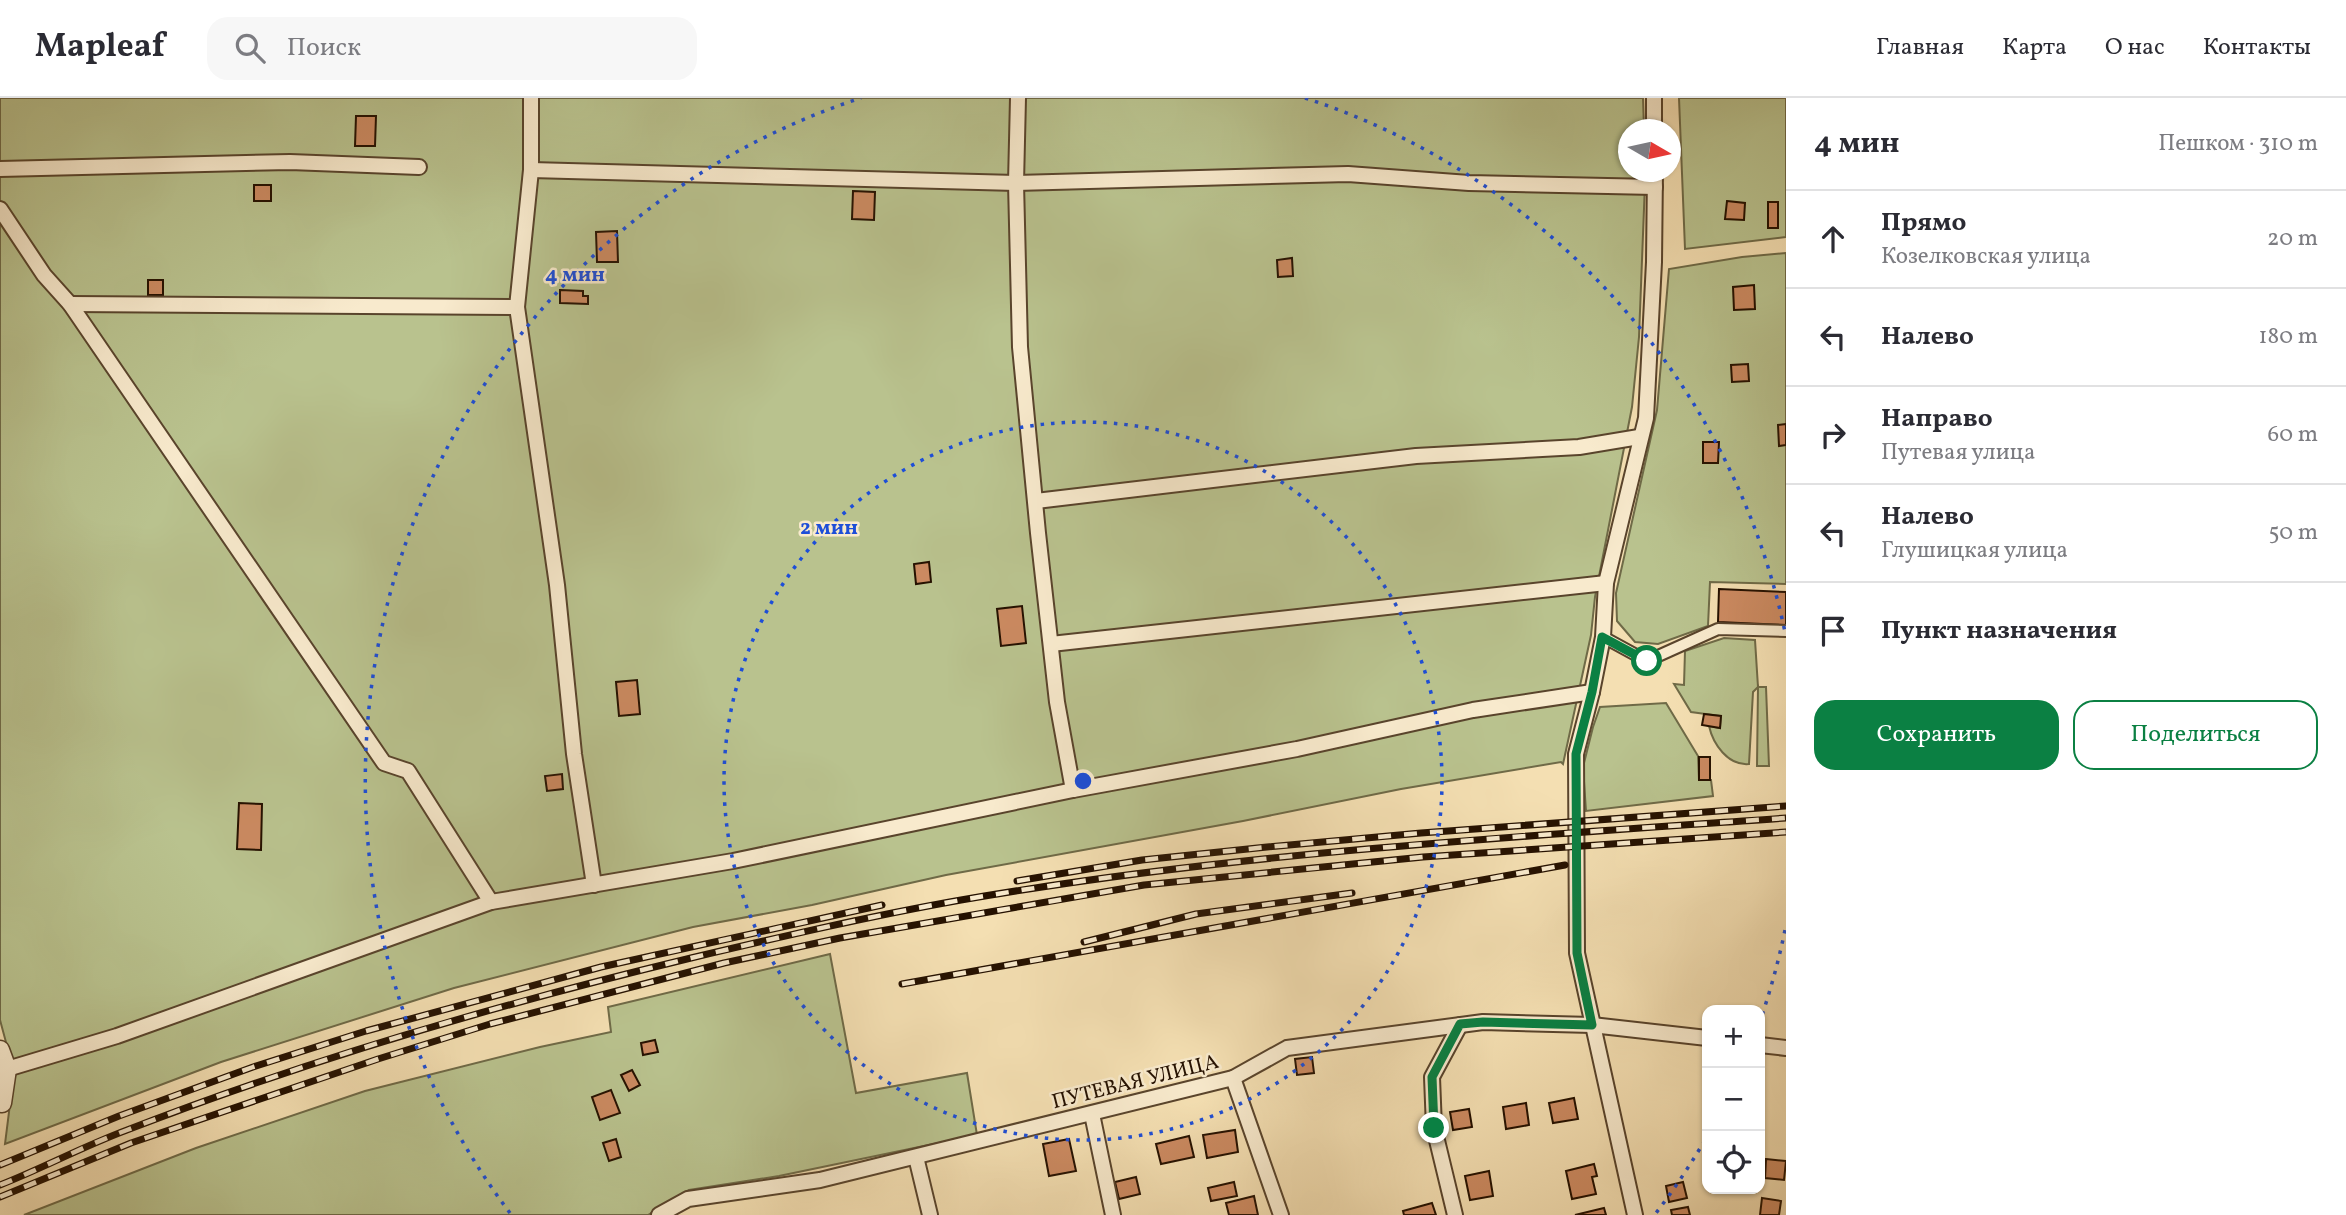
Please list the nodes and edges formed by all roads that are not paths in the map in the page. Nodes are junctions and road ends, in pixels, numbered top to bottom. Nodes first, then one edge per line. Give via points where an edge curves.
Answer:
1 (531, 98) edge
2 (1018, 98) edge
3 (1654, 98) edge
4 (1654, 119) edge
5 (419, 167) dead end
6 (0, 169) edge
7 (531, 170) junction
8 (1655, 182) edge
9 (1016, 183) junction
10 (1655, 187) junction
11 (0, 209) edge
12 (70, 304) junction
13 (517, 307) junction
14 (1639, 437) junction
15 (1036, 501) junction
16 (1606, 583) junction
17 (1786, 631) edge
18 (1602, 637) junction
19 (1051, 644) junction
20 (1592, 692) junction
21 (1073, 790) junction
22 (594, 885) junction
23 (491, 902) junction
24 (1460, 1024) junction
25 (1592, 1025) junction
26 (1702, 1037) edge
27 (1765, 1046) edge
28 (1786, 1048) edge
29 (0, 1049) edge
30 (7, 1069) junction
31 (1233, 1077) junction
32 (2, 1103) dead end
33 (1093, 1114) junction
34 (916, 1157) junction
35 (659, 1215) edge
36 (930, 1215) edge
37 (1113, 1215) edge
38 (1281, 1215) edge
39 (1455, 1215) edge
40 (1636, 1215) edge

1 - 7 street
2 - 9 street
3 - 4 street
5 - 6 street via 290,162
7 - 9 street
7 - 13 street
8 - 10 street
9 - 10 street via 1348,174 1469,183
9 - 15 street via 1020,346
10 - 14 street via 1646,418
11 - 12 street via 44,275
12 - 13 street
12 - 23 street via 384,763 408,771
13 - 22 street
14 - 15 street via 1579,447 1416,456
14 - 16 street
15 - 19 street
16 - 18 street
16 - 19 street
17 - 18 street via 1718,629 1647,661
18 - 20 street
19 - 21 street
20 - 21 street via 1473,710 1297,749
20 - 25 street via 1576,754 1577,953
21 - 22 street
22 - 23 street
23 - 30 street via 117,1037
24 - 25 street, ПУТЕВАЯ УЛИЦА
24 - 31 street, ПУТЕВАЯ УЛИЦА via 1287,1048
24 - 39 street via 1432,1077 1434,1128
25 - 26 street, ПУТЕВАЯ УЛИЦА
25 - 40 street
27 - 28 street
29 - 30 street
30 - 32 street
31 - 33 street, ПУТЕВАЯ УЛИЦА
31 - 38 street
33 - 34 street, ПУТЕВАЯ УЛИЦА
33 - 37 street
34 - 35 street, ПУТЕВАЯ УЛИЦА via 820,1180 688,1199
34 - 36 street

